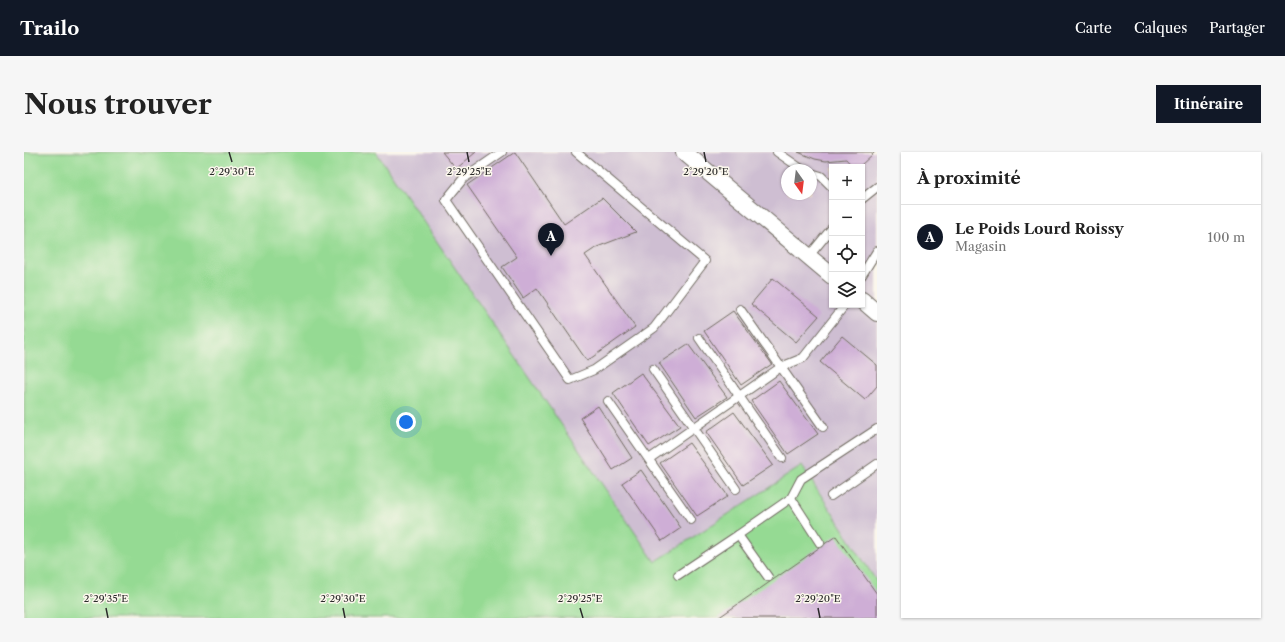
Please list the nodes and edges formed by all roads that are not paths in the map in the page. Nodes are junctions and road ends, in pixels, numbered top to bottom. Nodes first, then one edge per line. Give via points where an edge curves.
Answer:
1 (502, 152) edge
2 (576, 152) edge
3 (684, 152) edge
4 (777, 152) edge
5 (792, 164) edge
6 (817, 175) edge
7 (829, 184) edge
8 (877, 187) edge
9 (865, 197) edge
10 (829, 232) edge
11 (877, 251) edge
12 (809, 256) junction
13 (864, 272) edge
14 (829, 273) edge
15 (865, 303) edge
16 (843, 308) edge
17 (740, 309) dead end
18 (877, 313) edge
19 (700, 338) dead end
20 (781, 367) junction
21 (653, 369) dead end
22 (739, 396) junction
23 (608, 401) dead end
24 (823, 427) dead end
25 (694, 428) junction
26 (877, 428) edge
27 (782, 458) dead end
28 (649, 459) junction
29 (877, 464) edge
30 (736, 489) dead end
31 (830, 496) dead end
32 (791, 498) junction
33 (690, 520) dead end
34 (738, 534) junction
35 (820, 543) dead end
36 (678, 575) dead end
37 (768, 577) dead end

1 - 2 lane via 463,179 446,200 570,380 594,370 654,328 705,261
3 - 12 street
4 - 5 lane
6 - 7 lane
8 - 9 lane
10 - 12 lane
11 - 13 lane
12 - 14 street
15 - 18 street
16 - 20 lane via 803,358
17 - 20 lane
19 - 22 lane
20 - 22 lane
20 - 24 lane
21 - 25 lane
22 - 25 lane
22 - 27 lane
23 - 28 lane
25 - 28 lane
25 - 30 lane
26 - 32 lane via 801,479
28 - 33 lane
29 - 31 lane
32 - 34 lane
32 - 35 lane
34 - 36 lane
34 - 37 lane

